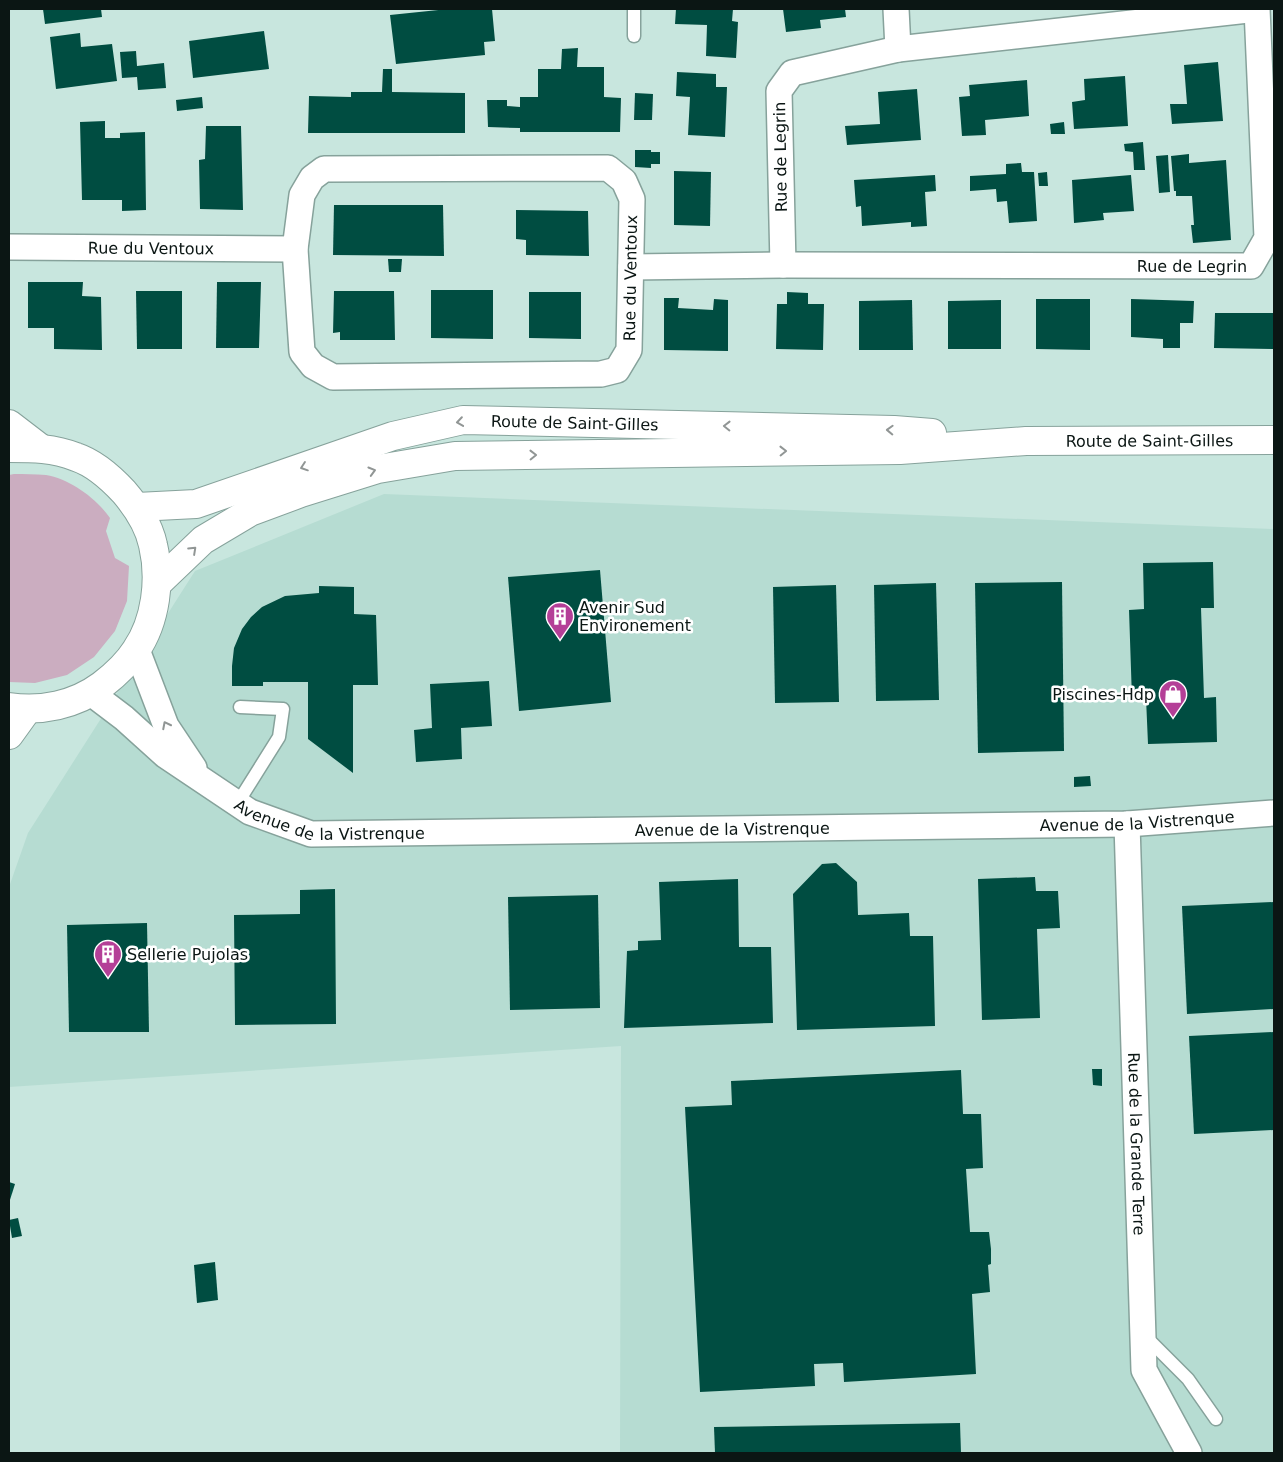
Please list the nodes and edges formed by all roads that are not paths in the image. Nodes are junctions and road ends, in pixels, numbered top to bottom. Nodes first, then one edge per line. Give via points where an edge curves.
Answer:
1 (634, 9) edge
2 (896, 9) edge
3 (1258, 9) edge
4 (634, 36) dead end
5 (898, 49) junction
6 (9, 247) edge
7 (295, 249) junction
8 (783, 265) junction
9 (631, 267) junction
10 (9, 424) edge
11 (1274, 440) edge
12 (1026, 441) junction
13 (38, 447) junction
14 (9, 448) edge
15 (137, 507) junction
16 (158, 583) junction
17 (137, 650) junction
18 (91, 693) junction
19 (18, 708) edge
20 (240, 708) dead end
21 (9, 735) edge
22 (203, 780) junction
23 (237, 804) junction
24 (1274, 813) edge
25 (1126, 824) junction
26 (1143, 1334) junction
27 (1216, 1419) dead end
28 (1189, 1453) edge

1 - 4 lane
2 - 5 street
3 - 5 street, Rue de Legrin
3 - 8 street, Rue de Legrin via 1267,238 1250,266
5 - 8 street, Rue de Legrin via 792,73 778,91
6 - 7 street, Rue du Ventoux
7 - 9 street, Rue du Ventoux via 302,195 312,178 324,168 608,168 624,181 632,199
7 - 9 street, Rue du Ventoux via 302,352 313,366 333,377 601,374 617,370 629,350
8 - 9 street, Rue de Legrin
10 - 13 main road
11 - 12 main road, Route de Saint-Gilles
12 -> 15 main road, Route de Saint-Gilles via 894,430 463,420 393,436 196,504
16 -> 12 main road, Route de Saint-Gilles via 203,540 250,512 378,469 455,456 900,450
13 - 14 main road
13 - 15 main road via 77,457 111,477
15 - 16 main road via 153,543
16 - 17 main road via 152,618
17 - 18 main road via 116,674
22 -> 17 street, Avenue de la Vistrenque via 166,726
18 - 19 main road via 60,706
18 - 22 street, Avenue de la Vistrenque via 165,755
19 - 21 main road
20 - 23 lane via 284,709 279,737
22 - 23 street, Avenue de la Vistrenque
23 - 25 street, Avenue de la Vistrenque via 250,812 311,834
24 - 25 street, Avenue de la Vistrenque
25 - 26 street, Rue de la Grande Terre
26 - 27 lane via 1188,1379
26 - 28 street, Rue de la Grande Terre via 1144,1370

